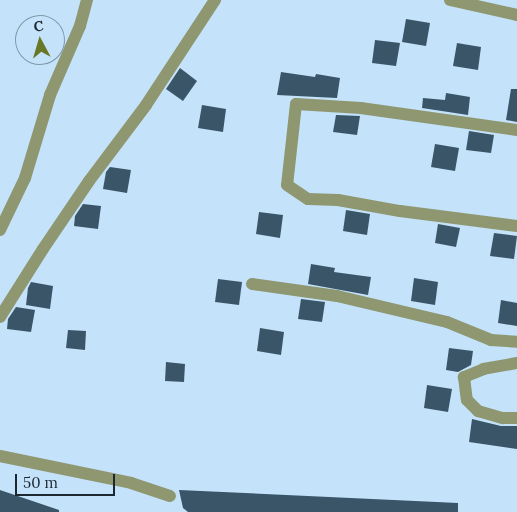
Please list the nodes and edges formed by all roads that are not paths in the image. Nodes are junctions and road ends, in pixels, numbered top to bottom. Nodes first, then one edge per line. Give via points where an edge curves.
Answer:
1 (215, 0) edge
2 (450, 0) edge
3 (85, 2) edge
4 (517, 15) edge
5 (517, 130) edge
6 (517, 226) edge
7 (0, 230) edge
8 (252, 284) dead end
9 (0, 317) edge
10 (517, 342) edge
11 (517, 363) edge
12 (517, 418) edge
13 (0, 456) edge
14 (170, 496) dead end

1 - 9 street via 146,105 89,181
2 - 4 street
3 - 7 street via 80,26 50,95 25,178
5 - 6 street via 361,108 296,104 287,185 308,199 338,200
8 - 10 street via 337,296 447,322 491,340
11 - 12 street via 464,376 467,400 478,411
13 - 14 street via 132,483

